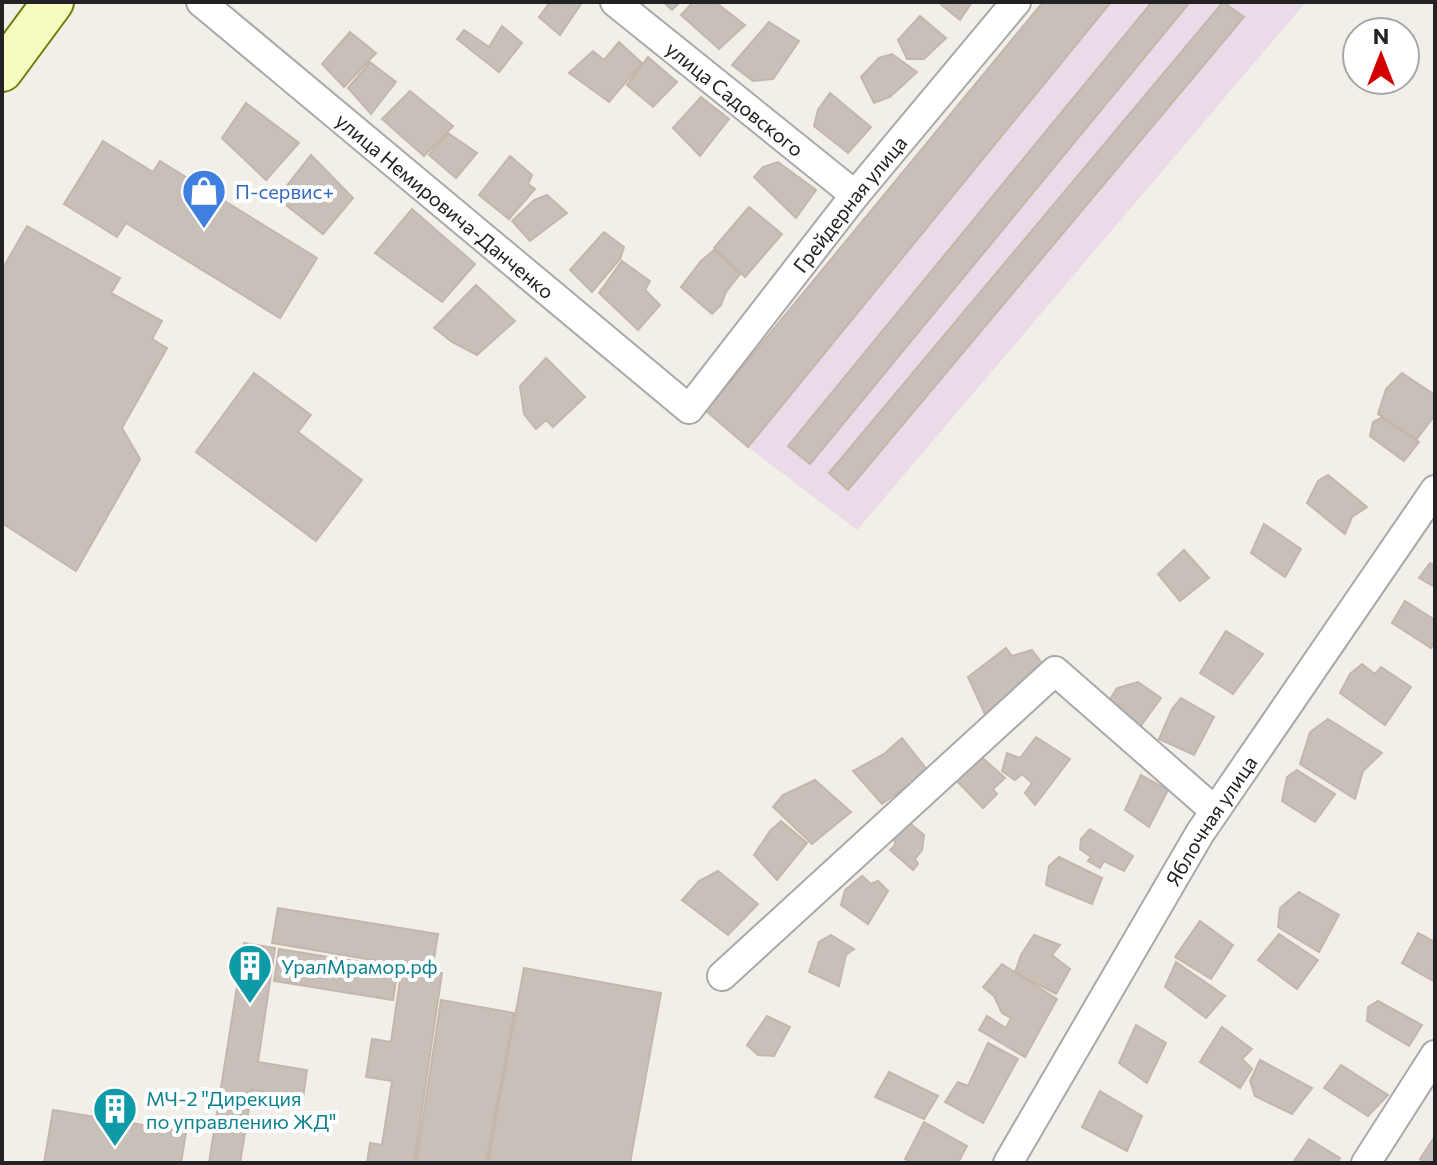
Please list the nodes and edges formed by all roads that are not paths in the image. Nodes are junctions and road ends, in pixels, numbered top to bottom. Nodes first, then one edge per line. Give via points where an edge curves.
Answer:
1 (53, 2) edge
2 (201, 2) edge
3 (615, 2) edge
4 (1016, 2) edge
5 (2, 71) edge
6 (855, 195) junction
7 (689, 409) joint
8 (1435, 490) edge
9 (1215, 811) junction
10 (722, 976) dead end
11 (1435, 1055) edge
12 (1008, 1163) edge
13 (1366, 1163) edge

1 - 5 main road
2 - 7 street, улица Немировича-Данченко
3 - 6 street, улица Садовского
4 - 6 street, Грейдерная улица
6 - 7 street, Грейдерная улица
8 - 9 street, Яблочная улица
9 - 10 street via 1055,671
9 - 12 street, Яблочная улица
11 - 13 street

